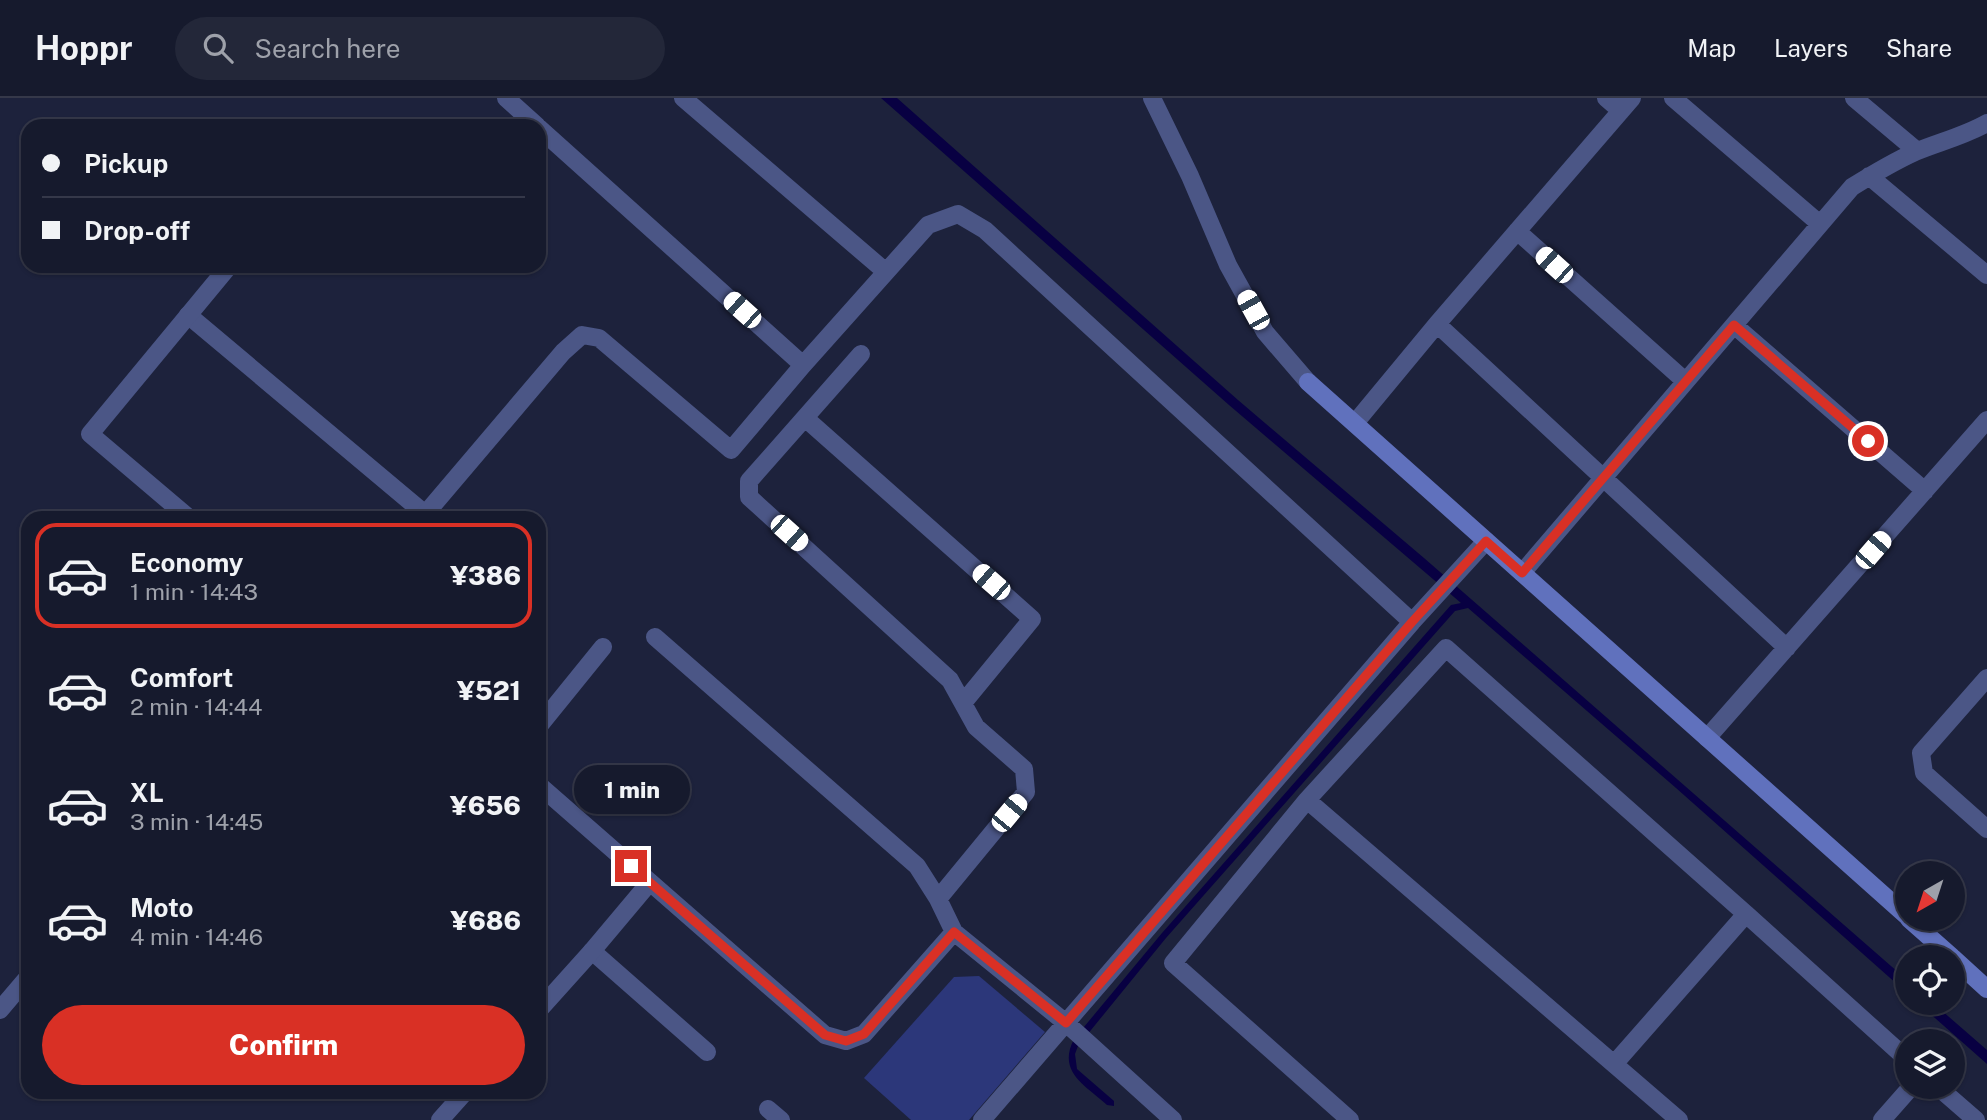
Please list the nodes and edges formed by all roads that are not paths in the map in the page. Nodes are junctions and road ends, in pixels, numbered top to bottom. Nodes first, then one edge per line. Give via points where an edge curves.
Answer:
1 (506, 98) edge
2 (683, 98) edge
3 (1152, 98) edge
4 (1606, 98) edge
5 (1673, 98) edge
6 (1854, 98) edge
7 (1627, 104) edge
8 (529, 119) edge
9 (1987, 123) edge
10 (546, 134) edge
11 (1917, 151) junction
12 (1869, 176) junction
13 (1820, 224) junction
14 (1517, 231) junction
15 (886, 272) junction
16 (223, 273) edge
17 (1987, 275) edge
18 (188, 316) junction
19 (1437, 324) junction
20 (1734, 325) junction
21 (861, 354) dead end
22 (803, 365) junction
23 (1685, 381) junction
24 (805, 418) junction
25 (1987, 420) edge
26 (1354, 423) junction
27 (1604, 477) junction
28 (1925, 491) junction
29 (181, 511) edge
30 (418, 511) edge
31 (428, 511) edge
32 (1486, 541) junction
33 (1522, 573) junction
34 (1412, 622) junction
35 (655, 637) dead end
36 (603, 647) dead end
37 (1787, 648) junction
38 (1987, 678) edge
39 (963, 703) junction
40 (546, 717) edge
41 (1707, 738) junction
42 (546, 791) edge
43 (1307, 800) junction
44 (1987, 828) edge
45 (650, 882) junction
46 (938, 899) junction
47 (1895, 906) edge
48 (1746, 914) junction
49 (1922, 931) edge
50 (954, 932) junction
51 (1938, 945) edge
52 (592, 951) junction
53 (1965, 970) edge
54 (21, 985) edge
55 (1987, 989) edge
56 (546, 1002) edge
57 (0, 1010) edge
58 (1066, 1023) junction
59 (1895, 1048) edge
60 (707, 1052) dead end
61 (1615, 1063) junction
62 (458, 1099) edge
63 (1900, 1099) edge
64 (1952, 1099) edge
65 (440, 1120) edge
66 (982, 1120) edge
67 (1173, 1120) edge
68 (1350, 1120) edge
69 (1679, 1120) edge
70 (1882, 1120) edge
71 (1976, 1120) edge

1 - 8 street
2 - 15 street
3 - 26 street via 1228,265 1265,332 1308,382
4 - 7 street
5 - 13 street
6 - 11 street
7 - 14 street
9 - 11 street
10 - 22 street
11 - 12 street
12 - 13 street via 1852,187
12 - 17 street
13 - 20 street
14 - 19 street
14 - 23 street
15 - 22 street
15 - 34 street via 928,225 958,214 971,220
16 - 18 street
18 - 29 street via 90,434
18 - 30 street
19 - 26 street
19 - 27 street
20 - 23 street
20 - 28 street
21 - 24 street
22 - 31 street via 731,450 599,338 582,335
23 - 27 street
24 - 39 street via 749,481 749,497 950,680
24 - 39 street via 1032,619
25 - 28 street
26 - 32 street
27 - 33 street
27 - 37 street
28 - 37 street
32 - 33 street
32 - 34 street
33 - 41 street
34 - 58 street
35 - 46 street via 917,866
36 - 40 street
37 - 41 street
38 - 44 street via 1921,753 1924,773
39 - 46 street via 976,727 1024,769 1027,792
41 - 47 street
42 - 45 street
43 - 48 street via 1446,648
43 - 61 street
43 - 68 street via 1172,963
45 - 50 street via 825,1035 846,1041 864,1034
45 - 52 street
46 - 50 street
48 - 59 street
48 - 61 street
49 - 51 street
50 - 58 street
52 - 56 street
52 - 60 street
53 - 55 street
54 - 57 street
58 - 66 street
58 - 67 street
61 - 69 street
62 - 65 street
63 - 70 street
64 - 71 street

